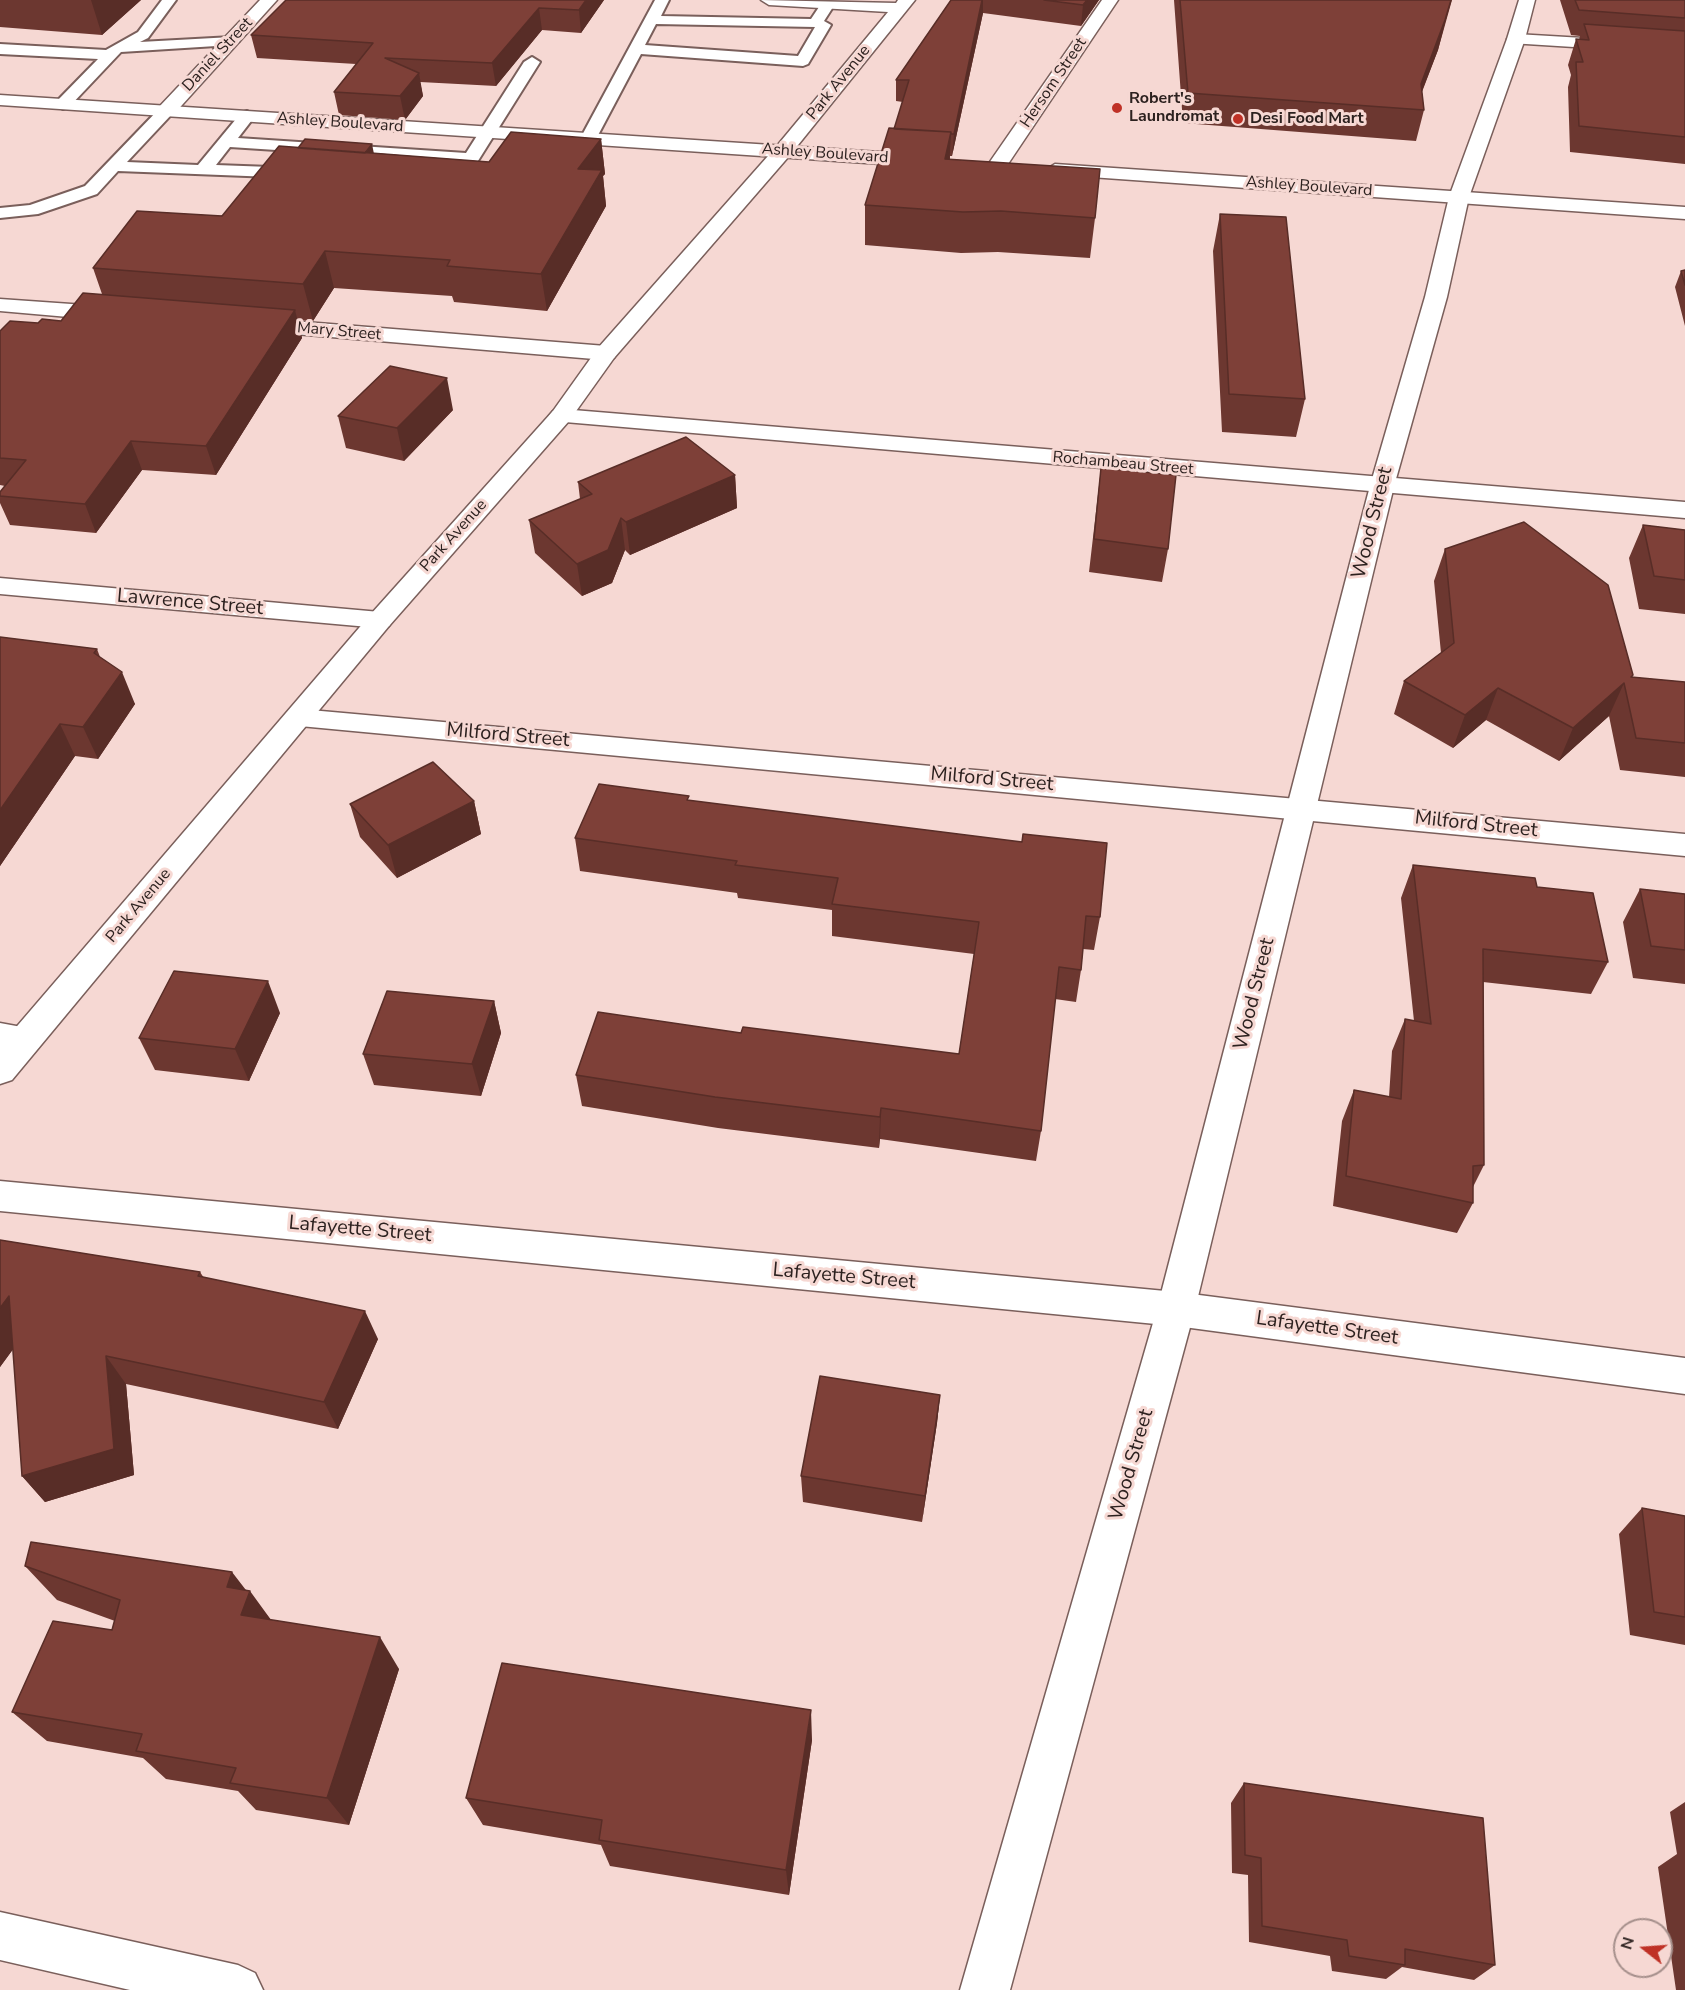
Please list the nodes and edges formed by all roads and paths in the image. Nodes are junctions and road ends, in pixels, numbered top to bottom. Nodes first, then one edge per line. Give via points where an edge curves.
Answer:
1 (169, 0) edge
2 (270, 0) edge
3 (662, 0) edge
4 (769, 0) edge
5 (1110, 0) edge
6 (1527, 0) edge
7 (828, 3) junction
8 (904, 4) edge
9 (651, 20) junction
10 (815, 23) junction
11 (1516, 39) junction
12 (232, 41) junction
13 (0, 49) edge
14 (1685, 49) edge
15 (635, 50) junction
16 (114, 52) junction
17 (532, 62) dead end
18 (0, 100) edge
19 (63, 104) junction
20 (166, 111) junction
21 (247, 116) junction
22 (485, 133) junction
23 (588, 139) junction
24 (226, 142) junction
25 (783, 151) junction
26 (471, 158) junction
27 (950, 163) edge
28 (974, 165) edge
29 (114, 166) junction
30 (997, 166) junction
31 (203, 170) junction
32 (319, 175) edge
33 (432, 182) edge
34 (1459, 197) junction
35 (0, 213) edge
36 (1685, 213) edge
37 (0, 305) edge
38 (131, 315) edge
39 (238, 324) edge
40 (606, 353) junction
41 (561, 416) junction
42 (1382, 486) junction
43 (1685, 510) edge
44 (0, 586) edge
45 (380, 620) junction
46 (299, 718) junction
47 (1302, 808) junction
48 (1685, 845) edge
49 (13, 1037) edge
50 (0, 1070) edge
51 (0, 1196) edge
52 (1176, 1309) junction
53 (1685, 1376) edge
54 (0, 1936) edge
55 (238, 1990) edge
56 (985, 1990) edge

1 - 16 lane via 143,35
2 - 12 street, Daniel Street
3 - 9 lane
4 - 7 street
5 - 30 street, Hersom Street
6 - 11 street, Wood Street
7 - 8 street
7 - 10 lane
8 - 25 street, Park Avenue
9 - 10 lane
9 - 15 lane
10 - 15 lane via 824,25 803,61
11 - 14 street
11 - 34 street, Wood Street
12 - 16 lane
12 - 20 street, Daniel Street
13 - 16 lane
15 - 23 lane
16 - 19 lane
17 - 22 lane
18 - 19 street, Ashley Boulevard
19 - 20 street, Ashley Boulevard
20 - 21 street, Ashley Boulevard
20 - 29 lane
21 - 22 street, Ashley Boulevard
21 - 24 lane
22 - 23 street, Ashley Boulevard
22 - 26 lane
23 - 25 street, Ashley Boulevard
24 - 26 lane
24 - 31 lane
25 - 27 street, Ashley Boulevard
25 - 40 street, Park Avenue
26 - 33 lane via 455,184
28 - 30 street, Ashley Boulevard
29 - 31 lane
29 - 35 lane via 91,190 32,210
30 - 34 street, Ashley Boulevard
31 - 32 lane
34 - 36 street, Ashley Boulevard
34 - 42 street, Wood Street via 1436,297
37 - 38 street
39 - 40 street, Mary Street
40 - 41 street, Park Avenue
41 - 42 street, Rochambeau Street
41 - 45 street, Park Avenue
42 - 43 street, Rochambeau Street
42 - 47 street, Wood Street
44 - 45 street, Lawrence Street
45 - 46 street, Park Avenue
46 - 47 street, Milford Street
46 - 49 street, Park Avenue
47 - 48 street, Milford Street
47 - 52 street, Wood Street
49 - 50 street, Park Avenue
51 - 52 street, Lafayette Street
52 - 53 street, Lafayette Street
52 - 56 street, Wood Street
54 - 55 street

